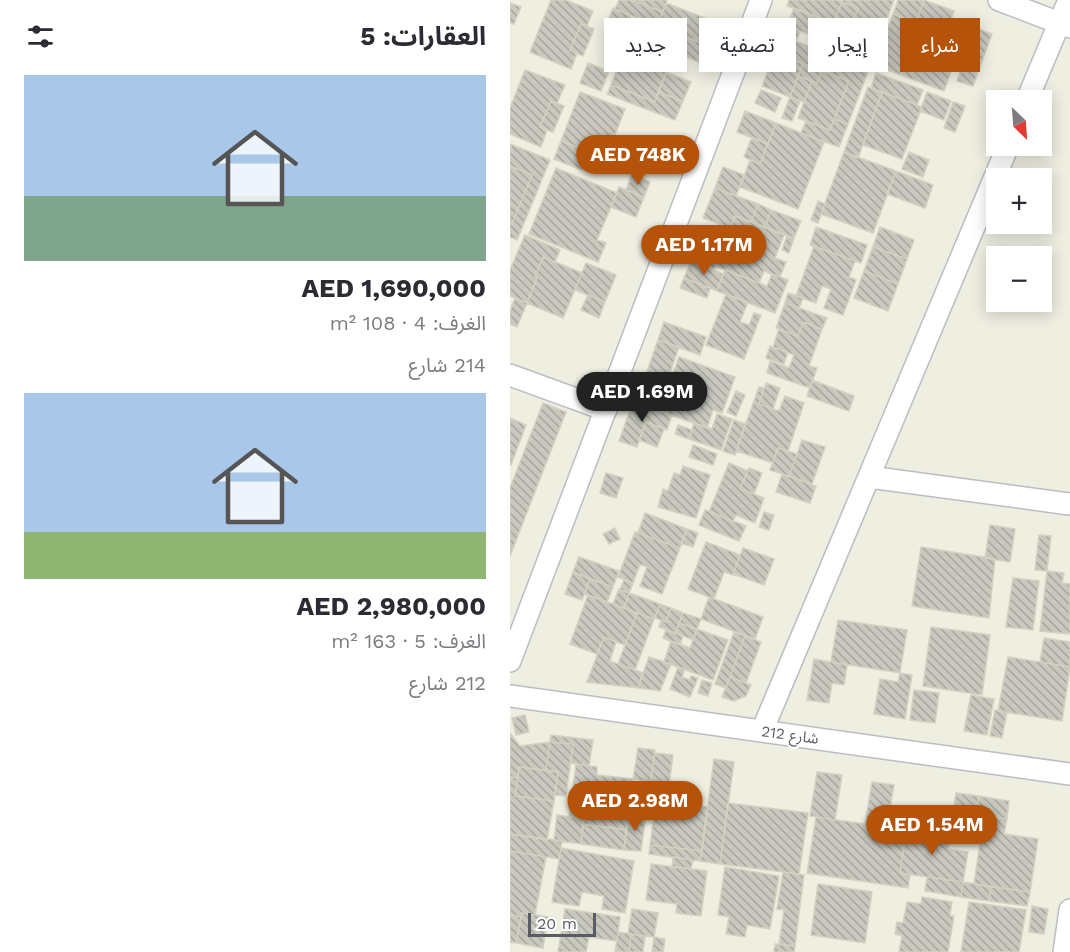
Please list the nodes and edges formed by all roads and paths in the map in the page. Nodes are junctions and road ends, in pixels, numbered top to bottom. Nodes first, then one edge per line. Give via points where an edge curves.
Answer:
1 (761, 0) edge
2 (999, 0) edge
3 (1069, 0) edge
4 (1065, 25) edge
5 (1032, 90) edge
6 (1004, 156) edge
7 (510, 375) edge
8 (606, 410) junction
9 (869, 477) junction
10 (1070, 504) edge
11 (510, 662) edge
12 (510, 696) edge
13 (762, 731) junction
14 (1070, 774) edge
15 (1070, 910) edge
16 (1064, 952) edge

1 - 8 street
2 - 4 street
3 - 4 street
4 - 5 street
6 - 9 street
7 - 8 street
8 - 11 street
9 - 10 street
9 - 13 street
12 - 13 street, 212 شارع
13 - 14 street, 212 شارع
15 - 16 street

